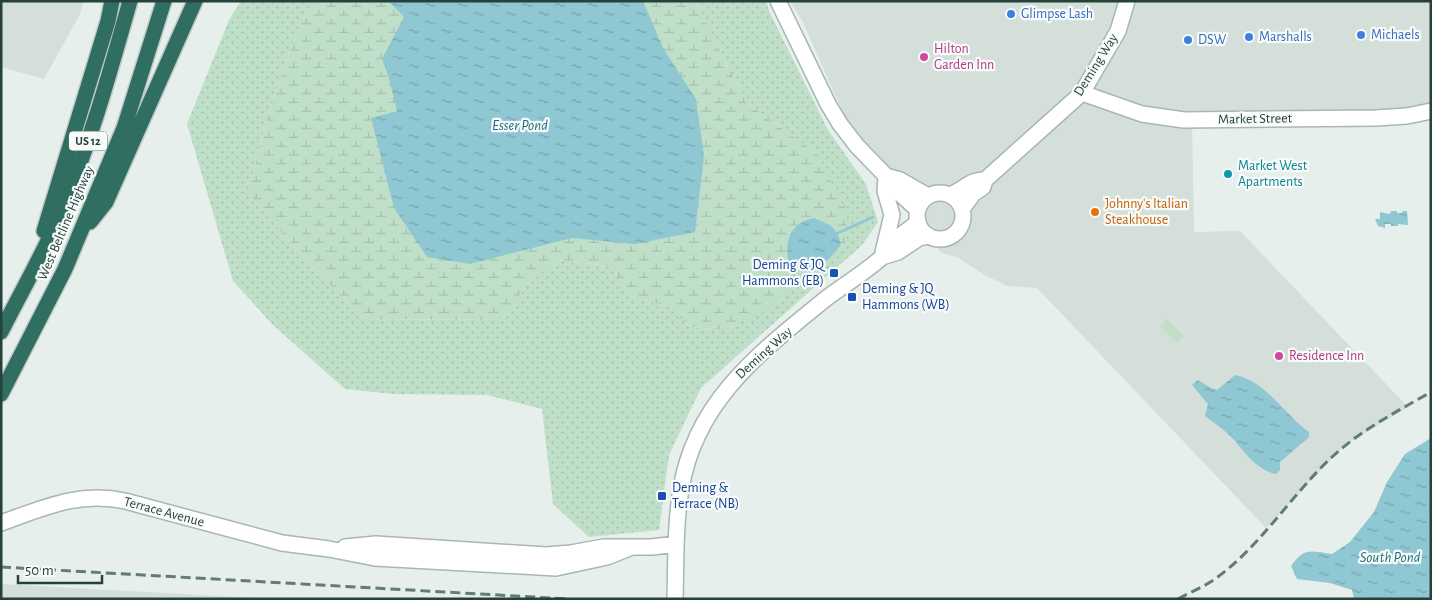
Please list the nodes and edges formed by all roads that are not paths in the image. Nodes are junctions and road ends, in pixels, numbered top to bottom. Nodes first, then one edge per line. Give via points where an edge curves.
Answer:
1 (112, 1) edge
2 (130, 1) edge
3 (164, 1) edge
4 (195, 1) edge
5 (778, 1) edge
6 (1127, 1) edge
7 (1082, 94) junction
8 (1431, 111) edge
9 (886, 176) junction
10 (985, 180) junction
11 (950, 195) junction
12 (928, 196) junction
13 (962, 210) junction
14 (918, 216) junction
15 (80, 232) junction
16 (929, 236) junction
17 (882, 256) junction
18 (30, 276) junction
19 (1, 332) edge
20 (1, 394) edge
21 (1, 523) edge
22 (676, 544) junction
23 (676, 599) edge

1 - 18 highway
2 - 18 highway, West Beltline Highway / US 12 via 83,156 61,212
3 - 15 highway, West Beltline Highway / US 12 via 124,128
4 - 15 highway via 106,202
5 - 9 street via 840,124
6 - 7 street, Deming Way via 1118,31
7 - 8 street, Market Street via 1142,114 1184,120 1376,118
7 - 10 street, Deming Way
9 - 12 street
9 - 14 street
9 - 17 street via 885,191 892,216
10 - 11 street, Deming Way via 977,180
10 - 13 street, Deming Way via 983,187
11 - 12 street
11 - 13 street
12 - 14 street via 920,205
13 - 16 street via 963,221 956,233 940,239
14 - 16 street via 920,227
14 - 17 street, Deming Way via 911,229 892,242
15 - 20 highway, West Beltline Highway / US 12 via 65,269
16 - 17 street, Deming Way via 919,238 898,252
17 - 22 street, Deming Way via 755,358 715,404 694,443 687,465 681,487
18 - 19 highway, West Beltline Highway / US 12
21 - 22 street, Terrace Avenue via 59,502 100,497 282,543 375,558 556,568 607,558 632,547
22 - 23 street, Deming Way

